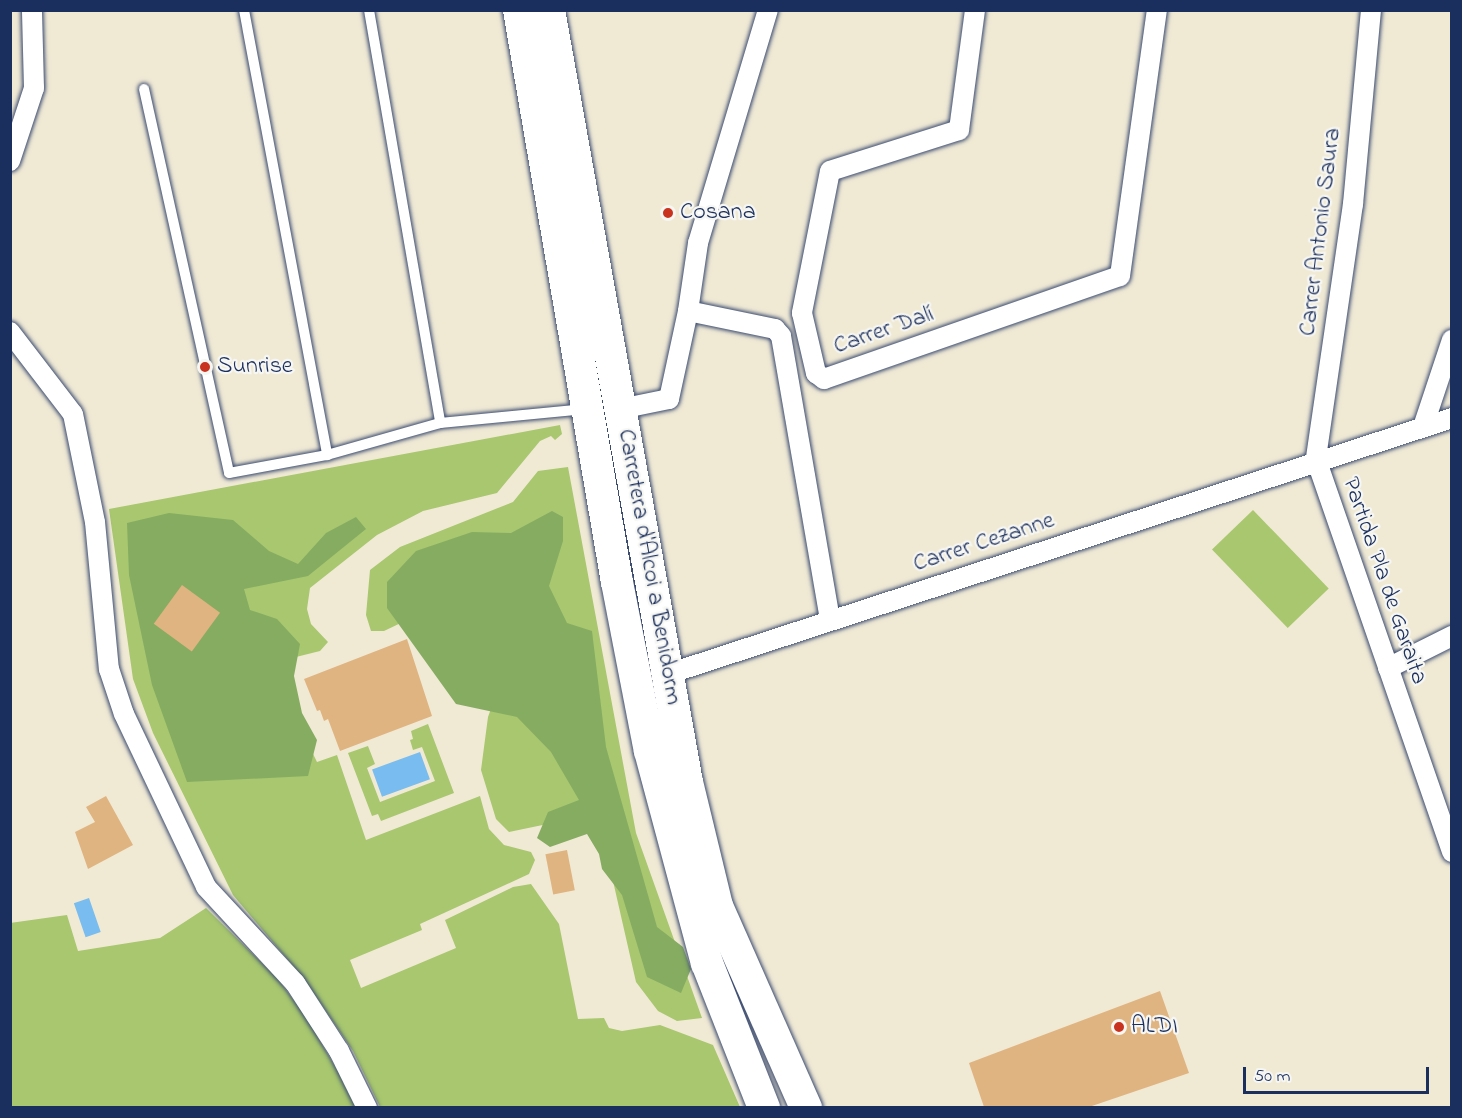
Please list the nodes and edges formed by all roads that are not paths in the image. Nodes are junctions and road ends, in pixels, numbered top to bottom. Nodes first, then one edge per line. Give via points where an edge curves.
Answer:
1 (32, 10) edge
2 (244, 10) edge
3 (369, 10) edge
4 (519, 10) edge
5 (549, 10) edge
6 (768, 10) edge
7 (975, 10) edge
8 (1157, 10) edge
9 (1371, 10) edge
10 (144, 89) dead end
11 (10, 161) edge
12 (688, 311) junction
13 (10, 332) edge
14 (1452, 340) edge
15 (588, 408) junction
16 (620, 409) junction
17 (1452, 418) edge
18 (440, 423) junction
19 (1423, 427) junction
20 (327, 455) junction
21 (1316, 459) junction
22 (830, 620) junction
23 (1452, 636) edge
24 (1388, 668) junction
25 (668, 674) junction
26 (1452, 852) edge
27 (367, 1107) edge
28 (764, 1107) edge
29 (806, 1107) edge

1 - 11 street via 34,88
2 - 20 lane
3 - 18 lane
4 - 15 main road, Carretera d'Alcoi a Benidorm
5 - 16 main road, Carretera d'Alcoi a Benidorm
6 - 12 street via 698,243
7 - 8 street, Carrer Dalí via 959,130 830,171 802,313 816,373 824,379 1120,276
9 - 21 street, Carrer Antonio Saura via 1353,204
10 - 20 lane via 229,472
12 - 16 street via 669,399
12 - 22 street via 775,329 781,336
13 - 27 street via 73,414 95,522 109,669 124,714 206,887 295,983 339,1051
14 - 19 street
15 - 18 lane
15 - 28 main road, Carretera d'Alcoi a Benidorm via 648,740 680,873 707,963
16 - 25 main road, Carretera d'Alcoi a Benidorm
17 - 19 street, Partida Pla de Garaita
18 - 20 lane
19 - 21 street, Partida Pla de Garaita
21 - 22 street, Carrer Cezanne
21 - 24 street, Partida Pla de Garaita
22 - 25 street, Carrer Cezanne
23 - 24 street
24 - 26 street, Partida Pla de Garaita
25 - 29 main road, Carretera d'Alcoi a Benidorm via 687,782 717,906

